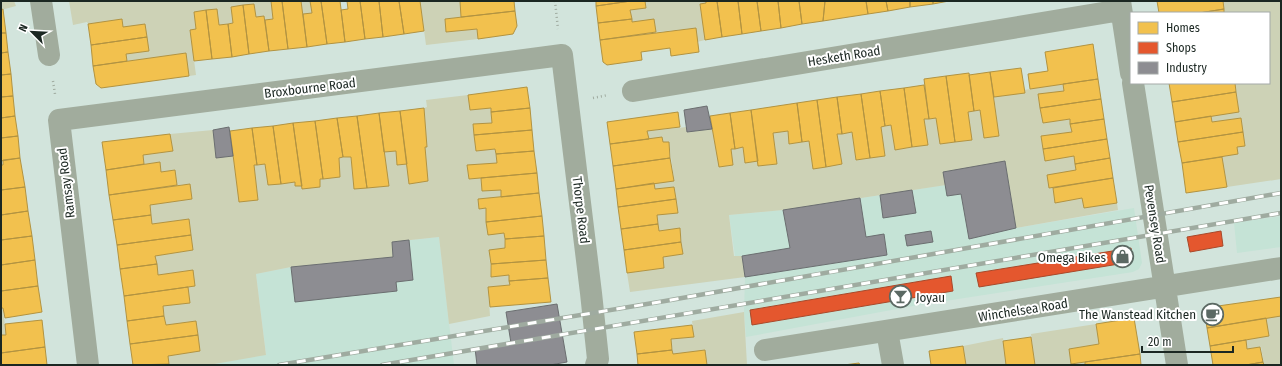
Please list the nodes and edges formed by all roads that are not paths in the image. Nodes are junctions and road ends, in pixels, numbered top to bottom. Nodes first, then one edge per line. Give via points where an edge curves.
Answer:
1 (41, 1) edge
2 (1120, 6) edge
3 (49, 55) road end
4 (562, 55) joint
5 (1130, 67) edge
6 (1133, 84) edge
7 (633, 91) road end
8 (59, 120) joint
9 (1281, 268) edge
10 (1165, 287) junction
11 (887, 331) junction
12 (765, 350) dead end
13 (88, 365) edge
14 (596, 365) edge
15 (893, 365) edge
16 (1177, 365) edge

1 - 3 street
2 - 5 street
2 - 7 street, Hesketh Road
4 - 8 street, Broxbourne Road
4 - 14 street, Thorpe Road via 592,300 598,359
6 - 10 street, Pevensey Road
8 - 13 street, Ramsay Road
9 - 10 street, Winchelsea Road
10 - 11 street, Winchelsea Road
10 - 16 street, Pevensey Road
11 - 12 street, Winchelsea Road
11 - 15 street

